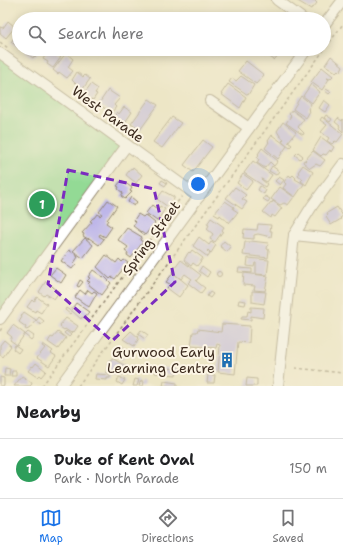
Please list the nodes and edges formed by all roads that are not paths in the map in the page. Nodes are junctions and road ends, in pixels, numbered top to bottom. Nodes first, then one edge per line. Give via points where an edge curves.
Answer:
1 (278, 0) edge
2 (342, 0) edge
3 (294, 12) edge
4 (331, 15) edge
5 (0, 53) edge
6 (302, 56) edge
7 (210, 101) dead end
8 (249, 128) junction
9 (127, 145) junction
10 (343, 164) edge
11 (199, 197) junction
12 (294, 235) junction
13 (343, 240) edge
14 (2, 322) edge
15 (60, 386) edge
16 (278, 386) edge

1 - 3 street
2 - 4 street
5 - 9 street, West Parade
6 - 8 street, Spring Street
7 - 8 street
8 - 11 street, Spring Street
9 - 11 street, West Parade
9 - 14 street
10 - 12 street
11 - 15 street, Spring Street
12 - 13 street
12 - 16 street

